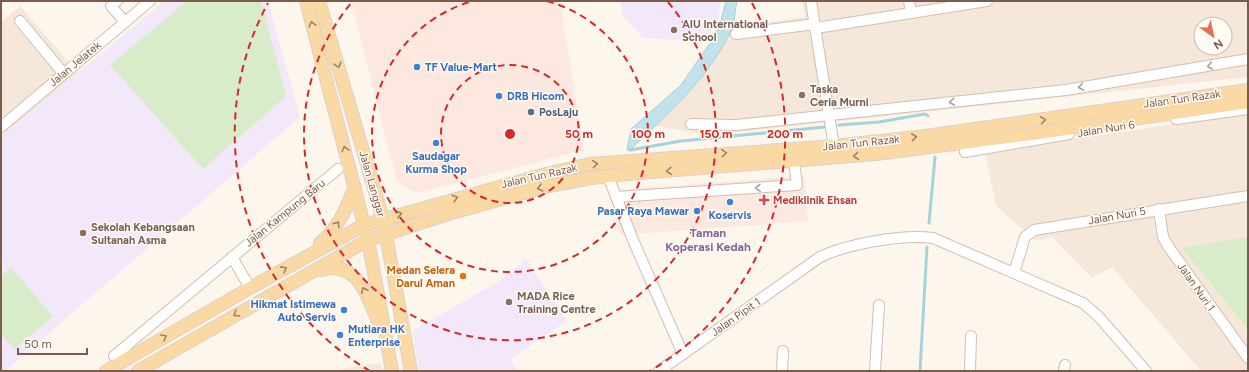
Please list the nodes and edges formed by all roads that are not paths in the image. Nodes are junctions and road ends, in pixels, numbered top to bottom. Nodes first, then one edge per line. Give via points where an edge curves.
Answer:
1 (150, 1) edge
2 (306, 1) edge
3 (320, 1) edge
4 (810, 1) edge
5 (909, 1) edge
6 (987, 1) edge
7 (111, 3) edge
8 (911, 13) junction
9 (20, 21) dead end
10 (125, 22) junction
11 (815, 26) junction
12 (736, 34) dead end
13 (1248, 59) edge
14 (64, 74) junction
15 (1248, 90) edge
16 (1248, 102) edge
17 (1248, 109) edge
18 (829, 116) junction
19 (3, 122) edge
20 (691, 124) dead end
21 (977, 145) junction
22 (834, 146) junction
23 (965, 152) dead end
24 (836, 158) junction
25 (794, 161) junction
26 (338, 169) dead end
27 (608, 176) junction
28 (355, 187) junction
29 (1248, 196) edge
30 (616, 197) junction
31 (1159, 209) junction
32 (382, 219) junction
33 (364, 225) junction
34 (386, 233) junction
35 (368, 240) junction
36 (232, 257) junction
37 (299, 260) junction
38 (1014, 273) junction
39 (306, 274) junction
40 (250, 288) junction
41 (879, 306) dead end
42 (972, 336) dead end
43 (386, 338) junction
44 (783, 351) dead end
45 (683, 354) junction
46 (114, 356) dead end
47 (1248, 358) edge
48 (106, 371) edge
49 (138, 371) edge
50 (392, 371) edge
51 (410, 371) edge
52 (659, 371) edge
53 (782, 371) edge
54 (875, 371) edge
55 (970, 371) edge
56 (1146, 371) edge

1 - 10 street, Jalan Jelatek
28 -> 2 main road, Jalan Langgar
3 -> 32 main road, Jalan Langgar
4 - 11 street
5 - 8 street
6 - 8 street
7 - 10 street
8 - 11 street
9 - 14 street
10 - 14 street, Jalan Jelatek
11 - 12 street
11 - 18 street
13 -> 18 street via 1066,90
14 - 19 street, Jalan Jelatek
22 -> 15 main road, Jalan Tun Razak via 1031,122
16 - 21 main road, Jalan Tun Razak
17 - 21 street, Jalan Nuri 6
18 - 20 street via 736,125
18 - 22 street
21 - 23 street, Jalan Nuri 6
21 -> 24 main road, Jalan Tun Razak
22 - 24 street
32 -> 22 main road, Jalan Tun Razak via 499,185 590,164
24 - 25 main road, Jalan Tun Razak
25 -> 27 main road, Jalan Tun Razak
25 -> 30 street via 797,185
26 - 36 street, Jalan Kampung Baru
27 - 30 street
27 -> 34 main road, Jalan Tun Razak via 518,194
28 - 33 main road, Jalan Langgar
37 -> 28 main road via 331,234
29 - 31 street, Jalan Nuri 5
30 - 45 street
31 - 38 street, Jalan Nuri 5 via 1034,230 1025,237
31 - 47 street, Jalan Nuri 1 via 1163,236 1168,246
32 - 33 main road, Jalan Tun Razak
32 - 34 main road, Jalan Langgar
33 - 35 main road, Jalan Langgar
33 - 37 main road, Jalan Tun Razak
34 - 35 main road, Jalan Tun Razak
34 - 51 main road, Jalan Langgar
35 - 39 main road, Jalan Tun Razak
35 - 43 main road, Jalan Langgar
36 - 40 street
36 - 46 street, Jalan Kampung Baru
40 -> 37 main road
38 - 45 street, Jalan Pipit 1 via 923,236 843,248 832,251 813,263
38 - 56 street, Jalan Pipit 1 via 1072,297 1092,309
43 -> 39 main road via 366,293 353,275 336,268
39 -> 49 main road
48 -> 40 main road
41 - 54 street
42 - 55 street
43 - 50 main road, Jalan Langgar
44 - 53 street
45 - 52 street, Jalan Pipit 1

